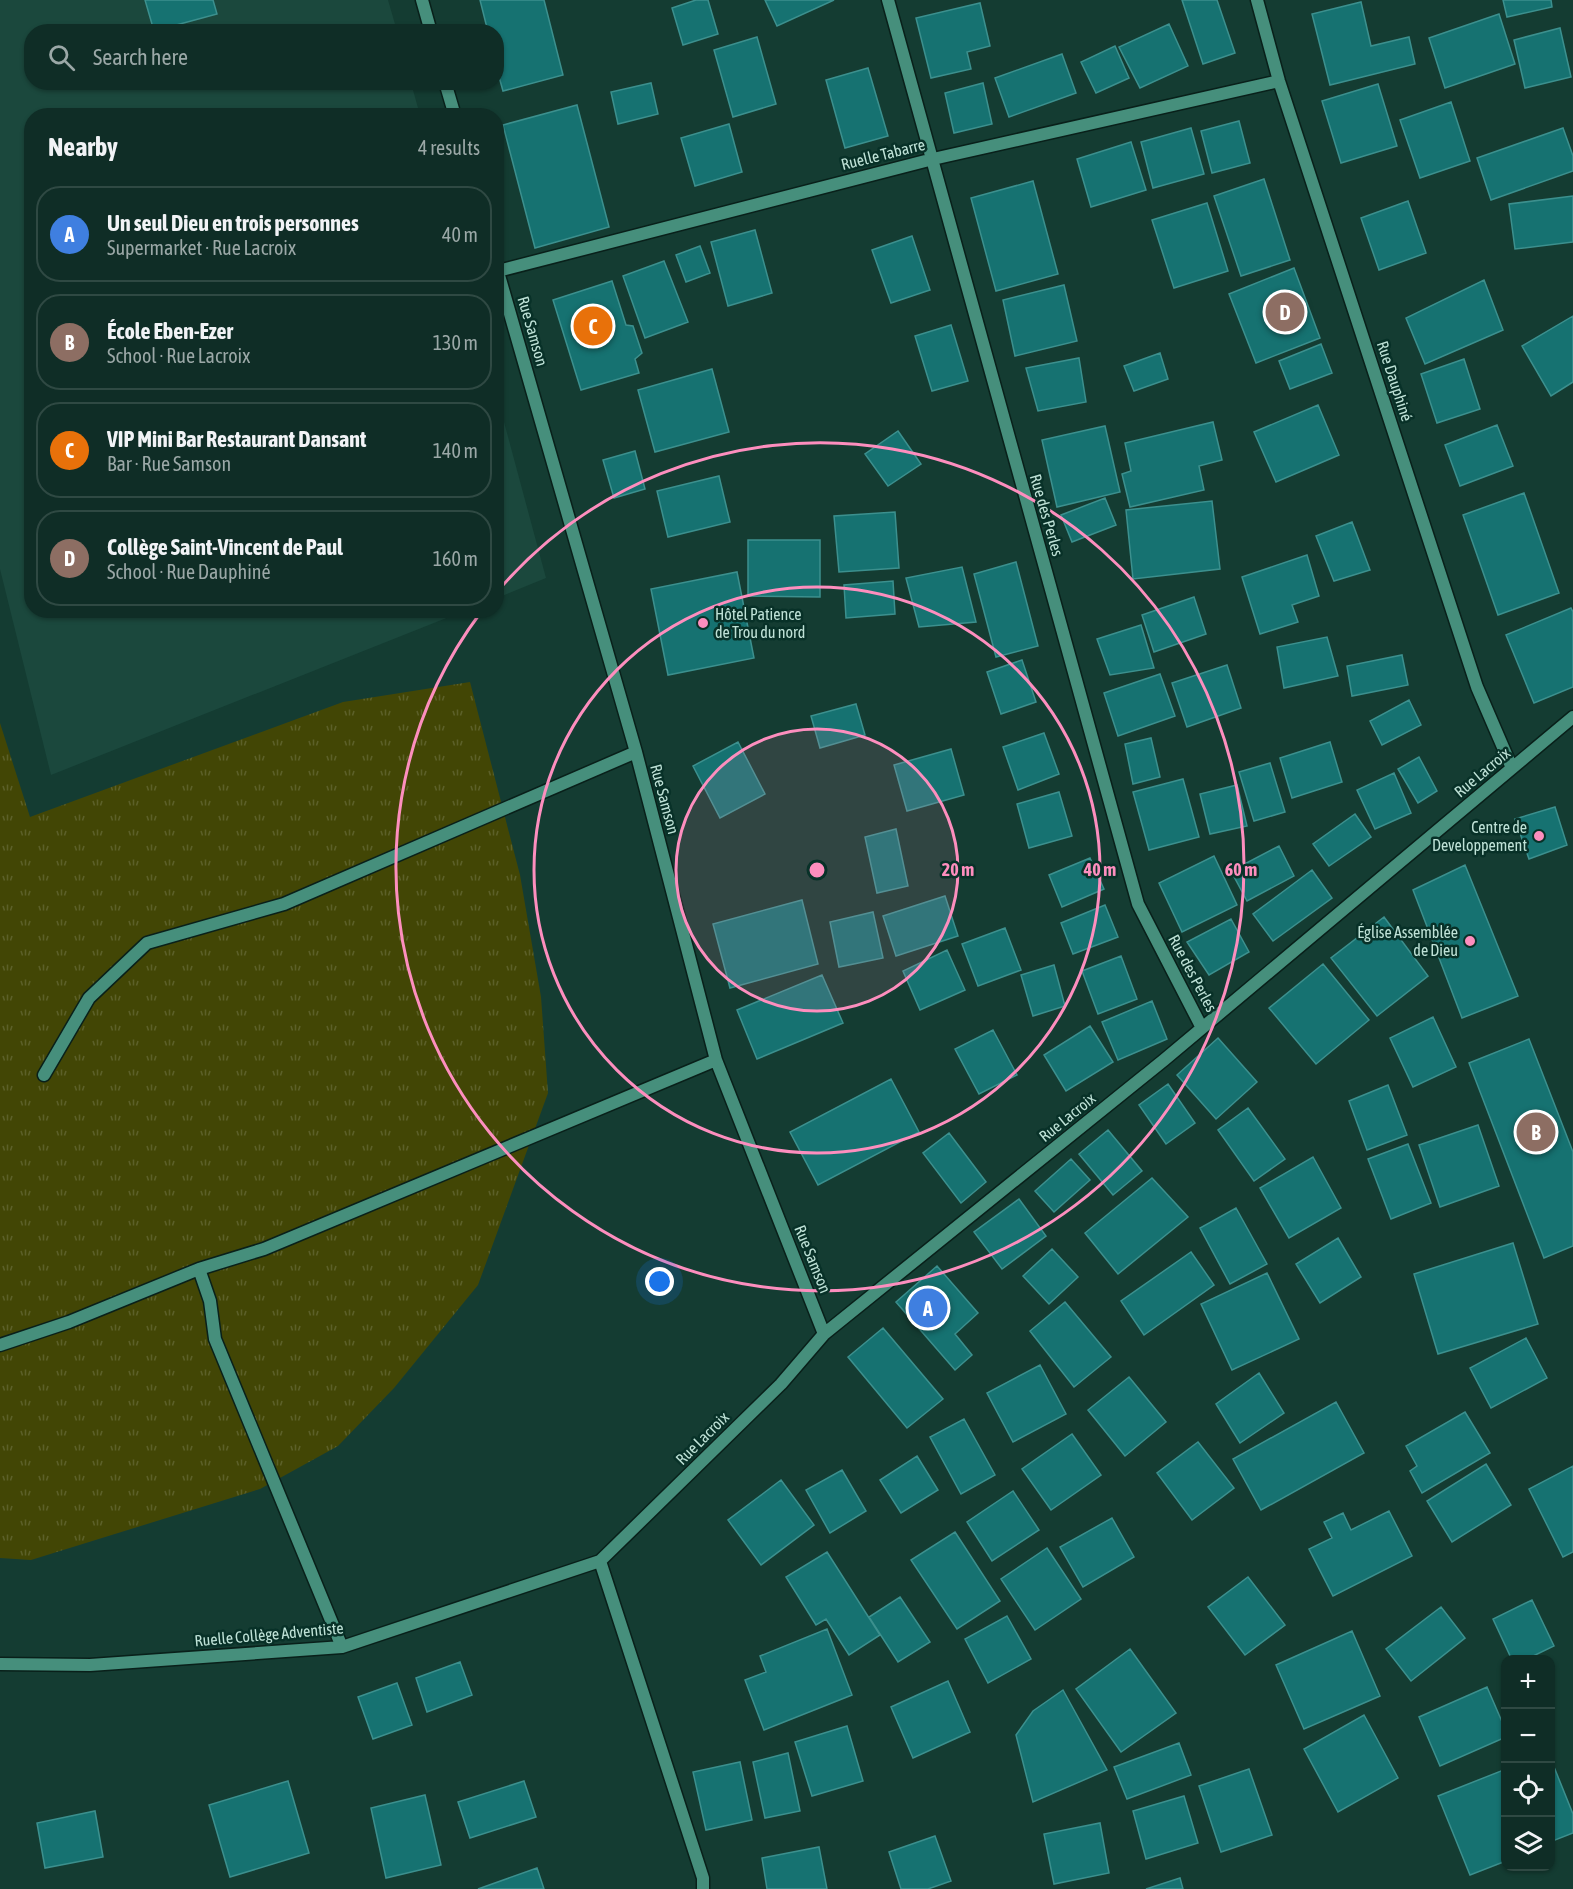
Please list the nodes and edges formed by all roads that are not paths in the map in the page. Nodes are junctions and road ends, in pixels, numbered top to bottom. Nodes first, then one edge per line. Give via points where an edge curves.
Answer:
1 (422, 0) edge
2 (888, 0) edge
3 (1257, 0) edge
4 (429, 24) edge
5 (1280, 81) junction
6 (448, 90) edge
7 (453, 108) edge
8 (933, 159) junction
9 (504, 266) edge
10 (504, 292) edge
11 (1573, 717) edge
12 (636, 752) junction
13 (1512, 768) junction
14 (1202, 1028) junction
15 (716, 1060) junction
16 (44, 1075) dead end
17 (199, 1269) junction
18 (824, 1334) junction
19 (0, 1345) edge
20 (600, 1561) junction
21 (342, 1647) junction
22 (0, 1664) edge
23 (703, 1889) edge

1 - 4 street
2 - 8 street, Rue des Perles
3 - 5 street, Rue Dauphiné
5 - 8 street, Ruelle Tabarre
5 - 13 street, Rue Dauphiné via 1478,687
6 - 7 street
8 - 9 street, Ruelle Tabarre
8 - 14 street, Rue des Perles via 1138,904
10 - 12 street, Rue Samson
11 - 13 street, Rue Lacroix
12 - 15 street, Rue Samson
12 - 16 street via 284,904 147,943 89,998
13 - 14 street, Rue Lacroix
14 - 18 street, Rue Lacroix
15 - 17 street via 264,1249
15 - 18 street, Rue Samson
17 - 19 street via 69,1322
17 - 21 street via 210,1301 215,1339
18 - 20 street, Rue Lacroix via 781,1384
20 - 21 street, Ruelle Collège Adventiste
20 - 23 street via 703,1878
21 - 22 street, Ruelle Collège Adventiste via 90,1665

